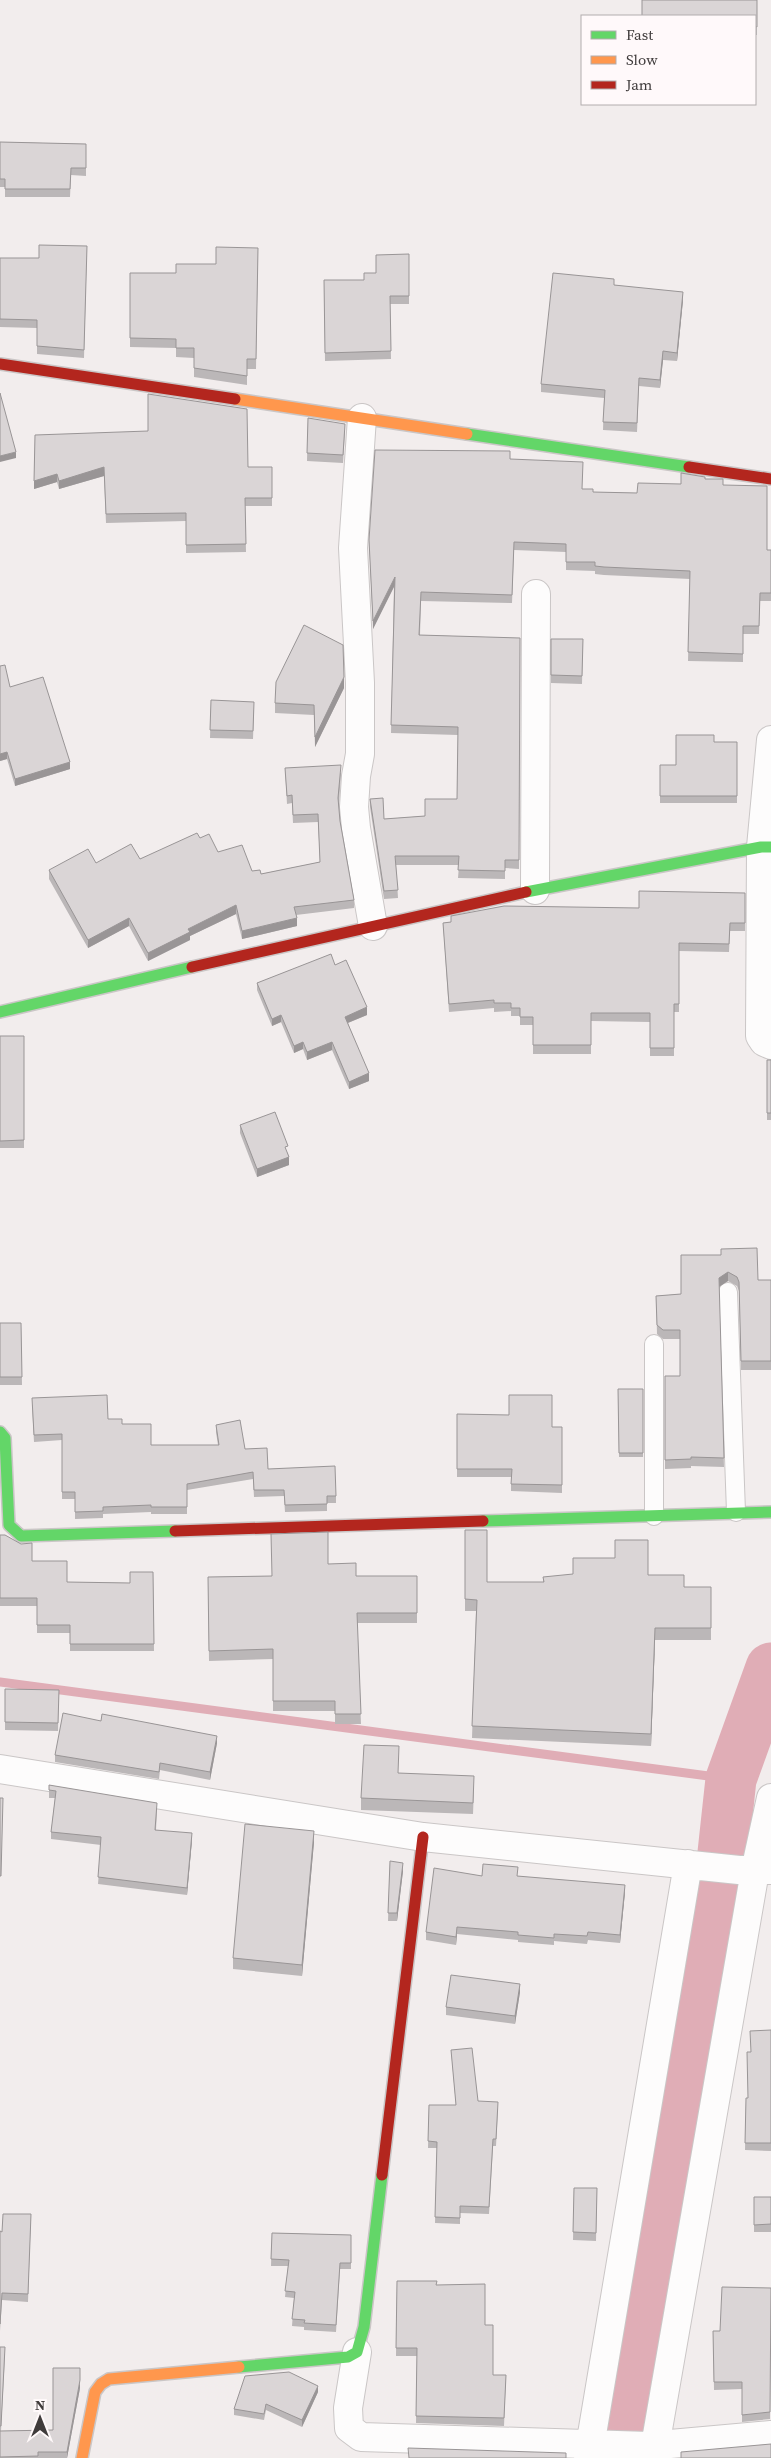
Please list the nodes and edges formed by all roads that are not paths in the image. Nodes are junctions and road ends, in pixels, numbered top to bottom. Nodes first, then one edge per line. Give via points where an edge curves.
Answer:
1 (0, 364) edge
2 (362, 418) junction
3 (771, 479) edge
4 (536, 594) dead end
5 (771, 740) edge
6 (766, 847) edge
7 (535, 890) junction
8 (373, 926) junction
9 (0, 1012) edge
10 (771, 1045) edge
11 (728, 1292) dead end
12 (654, 1344) dead end
13 (0, 1432) edge
14 (736, 1512) junction
15 (771, 1512) edge
16 (654, 1516) junction
17 (0, 1769) edge
18 (771, 1798) edge
19 (423, 1837) junction
20 (700, 1866) junction
21 (755, 1870) edge
22 (357, 2352) junction
23 (771, 2435) edge
24 (594, 2449) edge
25 (652, 2450) edge
26 (82, 2458) edge

1 - 2 street
2 - 3 street
2 - 8 street via 353,548 360,745 354,807
4 - 7 street
5 - 6 street
6 - 7 street
6 - 10 street via 760,1036
7 - 8 street
8 - 9 street
11 - 14 lane
12 - 16 lane
13 - 16 street via 4,1438 9,1525 21,1536
14 - 15 street
14 - 16 street
17 - 19 street
18 - 21 street
19 - 20 street
19 - 22 street via 364,2327
20 - 21 street
20 - 24 street
21 - 25 street
22 - 24 street via 348,2408 349,2428 361,2437
22 - 26 street via 348,2357 110,2379 96,2392
23 - 25 street
24 - 25 street

